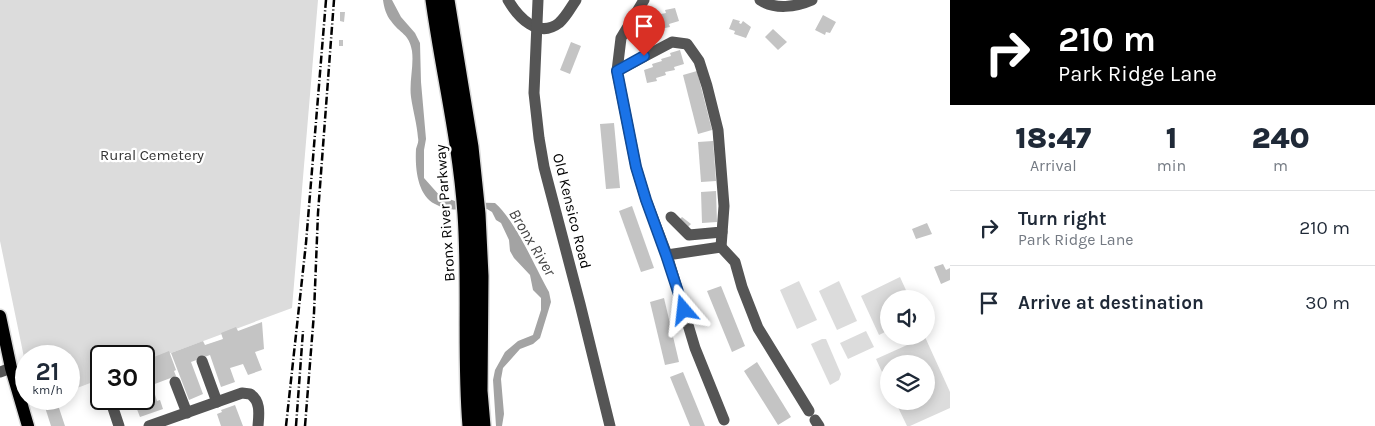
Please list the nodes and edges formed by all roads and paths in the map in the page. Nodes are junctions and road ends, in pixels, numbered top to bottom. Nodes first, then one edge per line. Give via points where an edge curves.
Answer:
1 (433, 0) edge
2 (447, 0) edge
3 (508, 0) edge
4 (538, 0) edge
5 (576, 0) edge
6 (644, 0) edge
7 (760, 0) edge
8 (812, 0) edge
9 (537, 28) junction
10 (617, 71) junction
11 (470, 195) junction
12 (472, 215) junction
13 (671, 217) dead end
14 (722, 232) junction
15 (689, 235) junction
16 (721, 247) junction
17 (695, 251) junction
18 (666, 255) junction
19 (0, 316) edge
20 (202, 361) dead end
21 (6, 370) edge
22 (175, 382) dead end
23 (217, 402) junction
24 (114, 410) edge
25 (187, 413) junction
26 (814, 419) edge
27 (724, 420) dead end
28 (28, 426) edge
29 (119, 426) edge
30 (149, 426) edge
31 (258, 426) edge
32 (470, 426) edge
33 (483, 426) edge
34 (610, 426) edge

1 - 11 highway, Bronx River Parkway
2 - 11 highway, Bronx River Parkway via 471,147
3 - 9 street via 524,22
4 - 9 street, Old Kensico Road
5 - 9 street via 559,23 549,28
6 - 10 street via 621,38
7 - 8 street via 775,6 787,6
9 - 34 street, Old Kensico Road via 534,93 544,167
10 - 14 street via 672,42 688,44 699,61 718,130 724,206
10 - 18 street via 636,167
11 - 12 highway, Bronx River Parkway
12 - 32 highway, Bronx River Parkway via 468,284
12 - 33 highway, Bronx River Parkway via 481,276 480,390
13 - 15 street
14 - 15 street
14 - 16 street
15 - 17 street
16 - 17 street
16 - 26 street via 736,262 758,328
17 - 18 street
18 - 27 street via 695,348
19 - 21 main road
20 - 23 street
21 - 28 main road
22 - 25 street
23 - 25 street
23 - 31 street via 242,393 254,396 258,404
24 - 29 street
25 - 30 street

